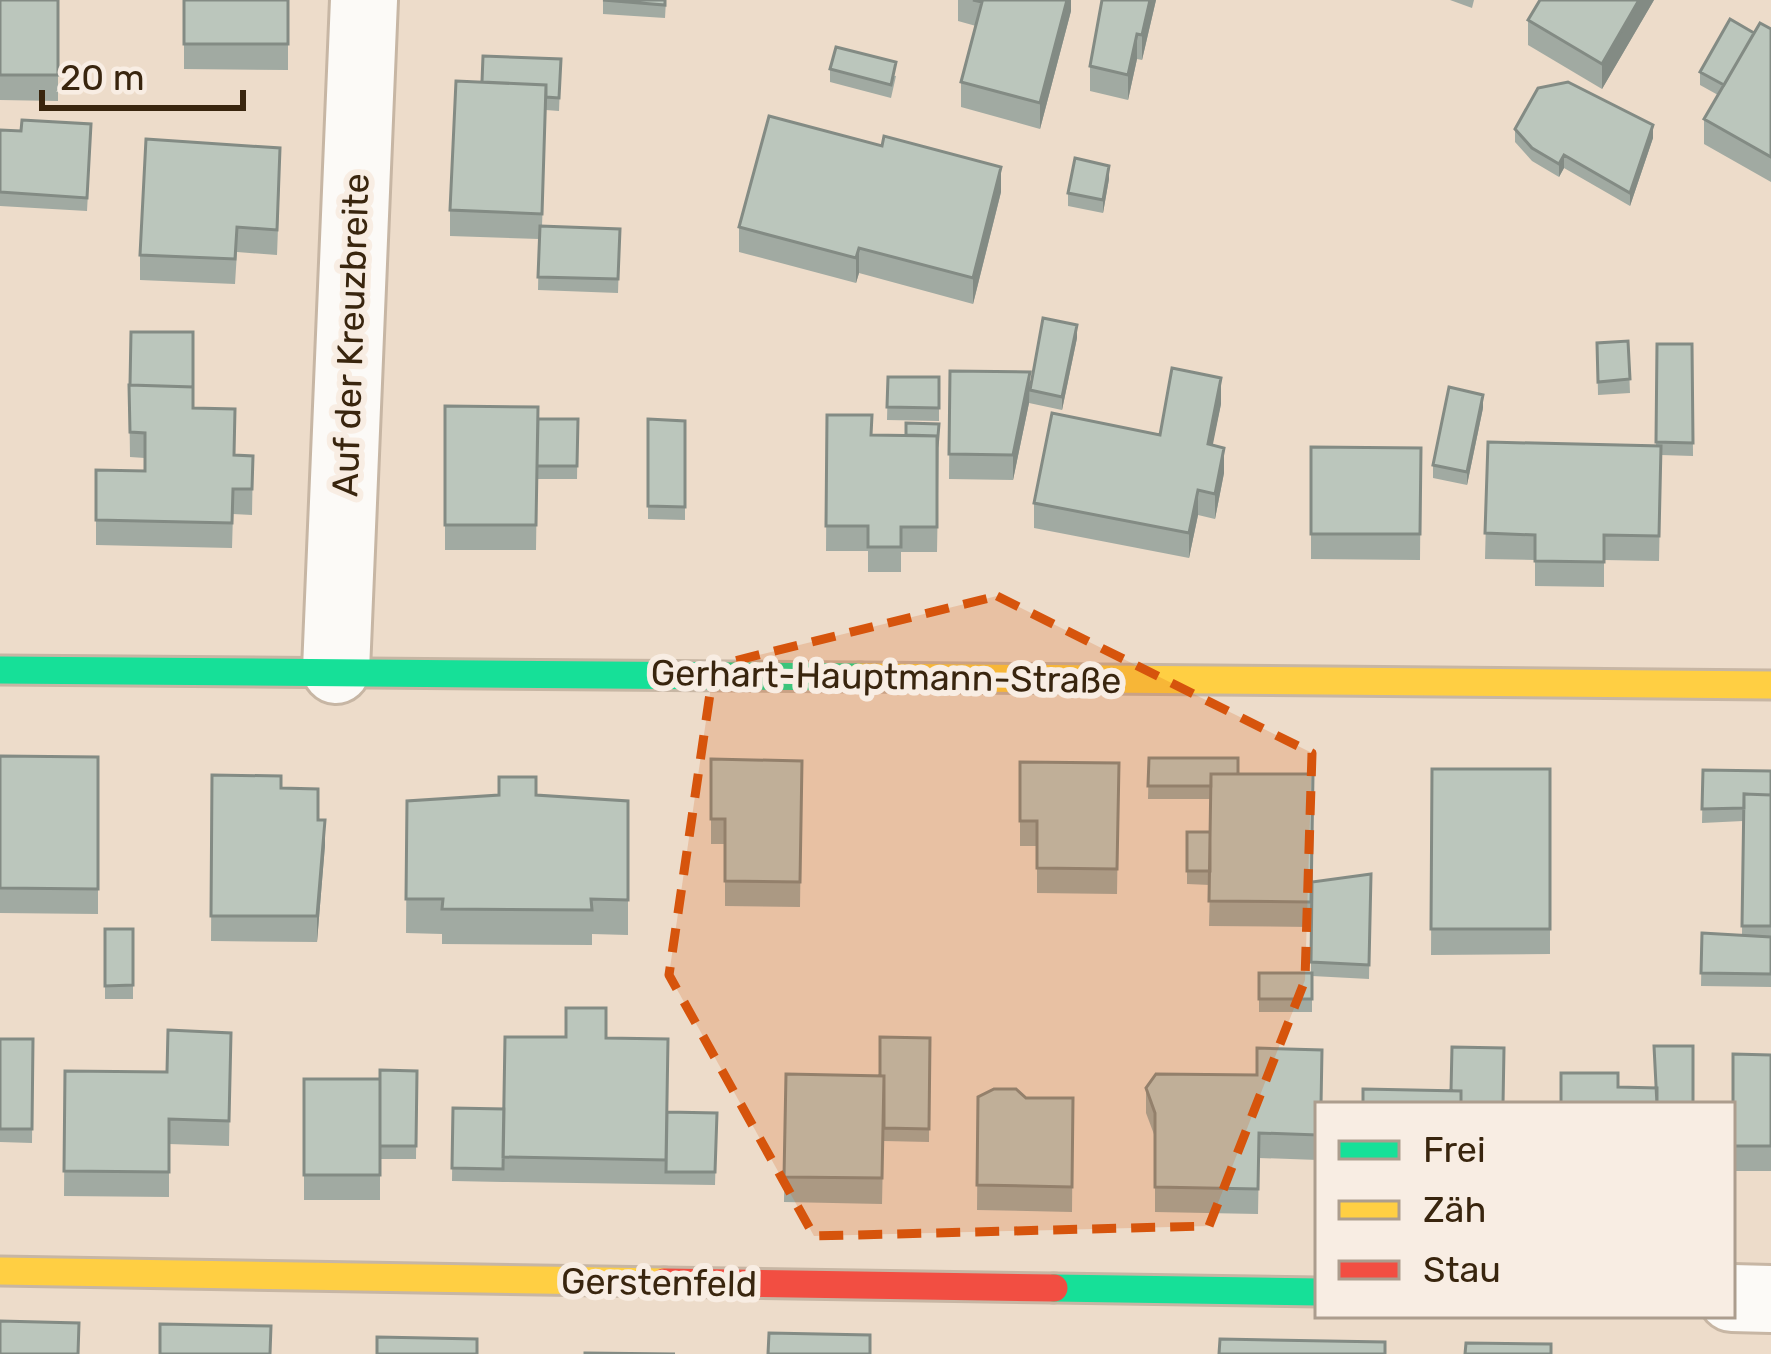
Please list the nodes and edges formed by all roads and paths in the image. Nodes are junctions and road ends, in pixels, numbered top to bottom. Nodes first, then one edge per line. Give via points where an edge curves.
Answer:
1 (364, 0) edge
2 (0, 670) edge
3 (336, 670) junction
4 (1771, 686) edge
5 (0, 1271) edge
6 (1315, 1292) edge
7 (1735, 1298) edge
8 (1771, 1299) edge

1 - 3 street, Auf der Kreuzbreite
2 - 3 street, Gerhart-Hauptmann-Straße
3 - 4 street, Gerhart-Hauptmann-Straße
5 - 6 street, Gerstenfeld
7 - 8 street

